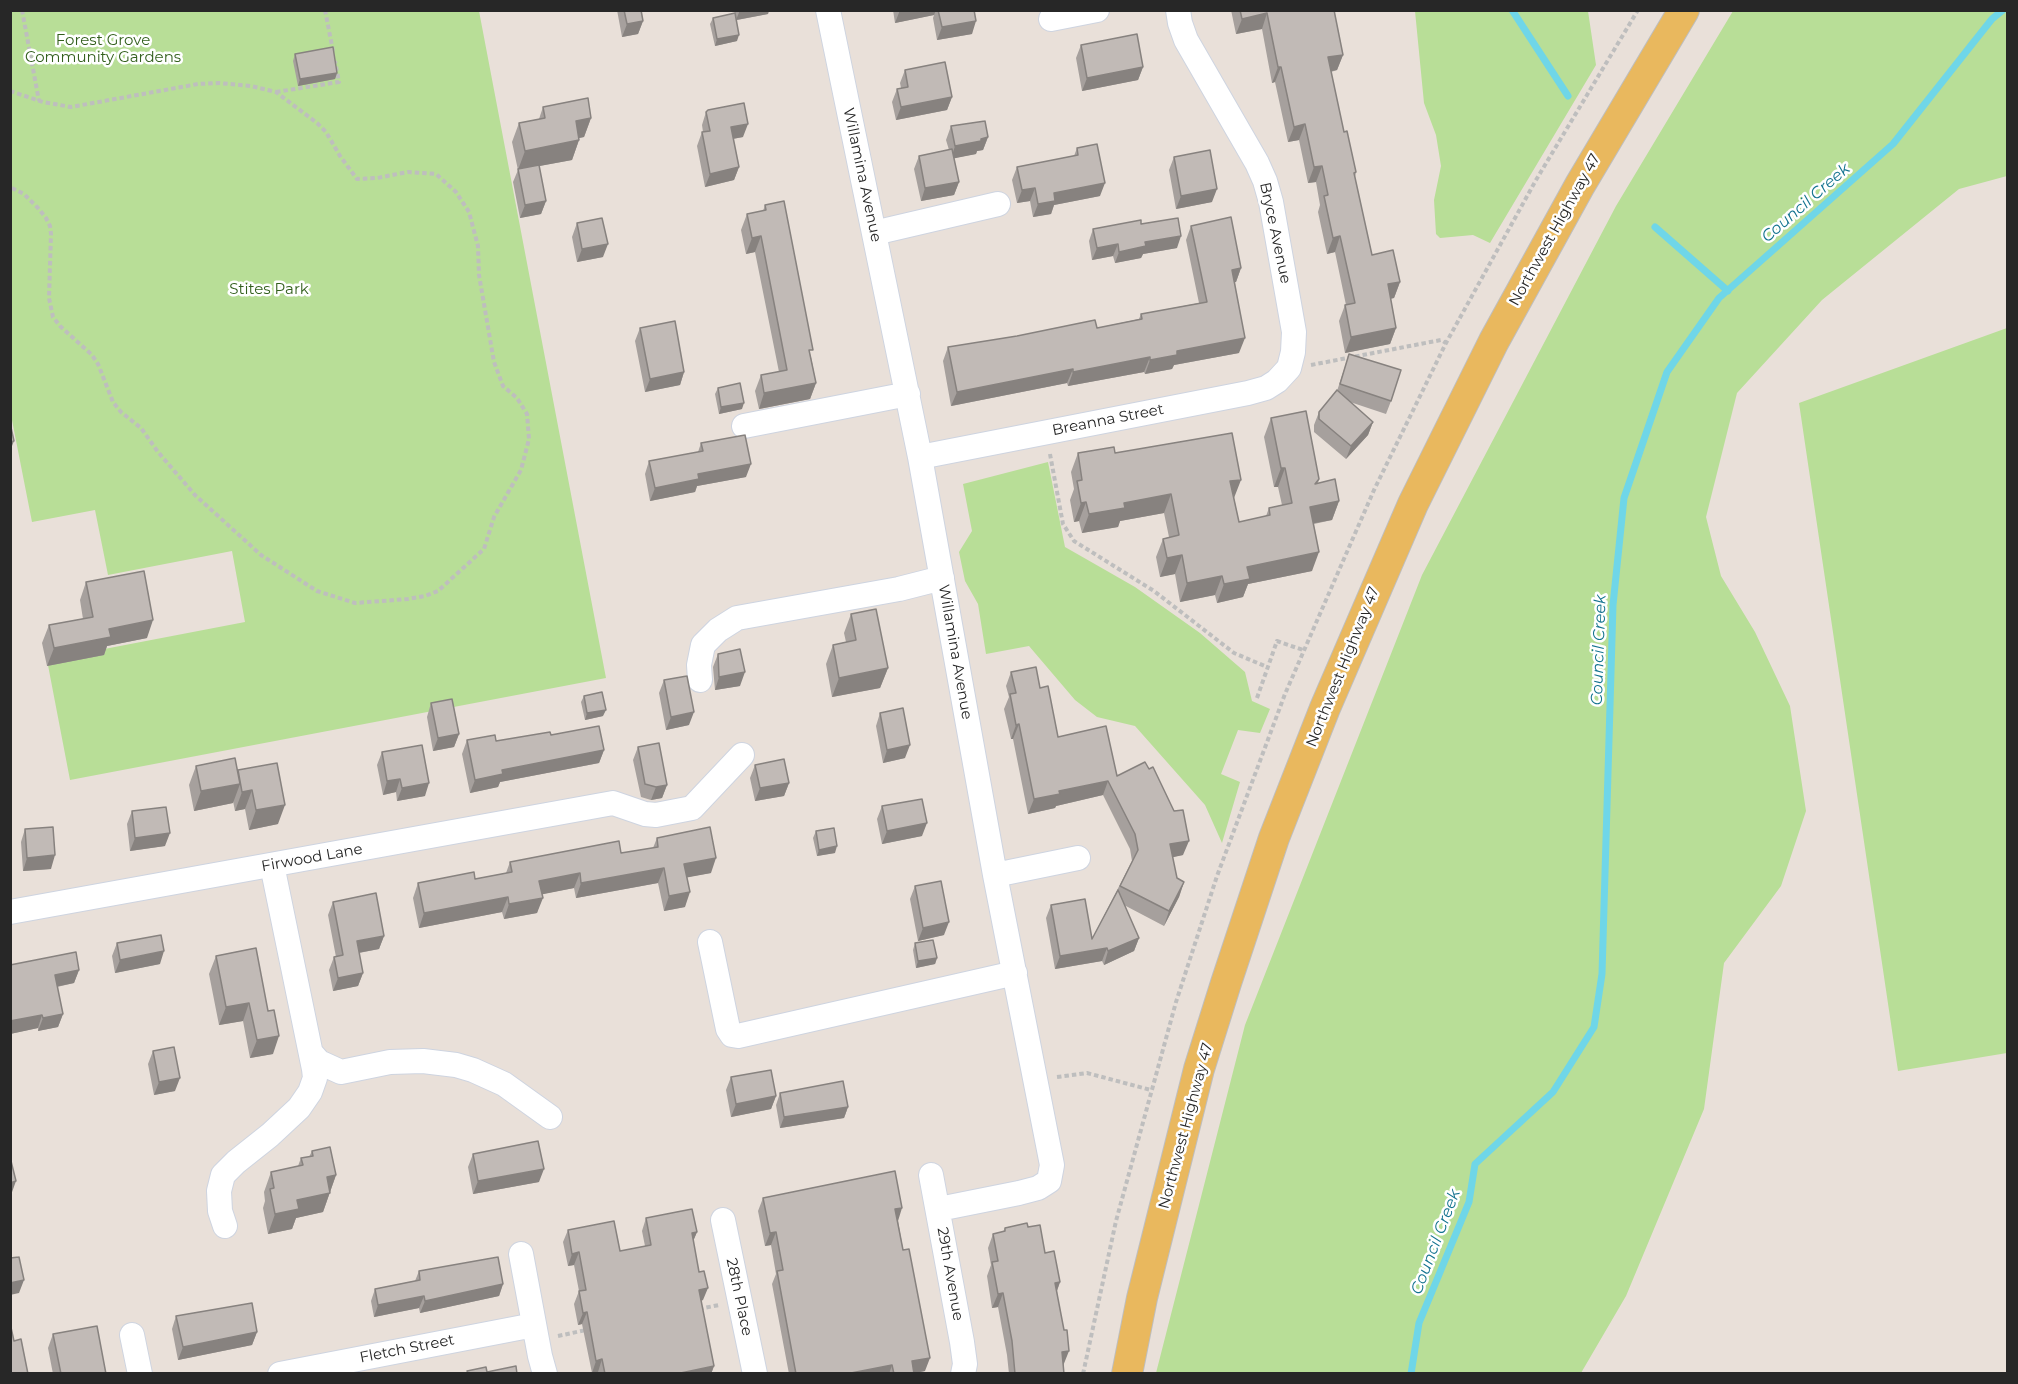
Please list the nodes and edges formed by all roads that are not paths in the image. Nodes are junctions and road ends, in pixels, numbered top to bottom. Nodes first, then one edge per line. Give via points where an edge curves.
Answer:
1 (828, 10) edge
2 (1097, 10) edge
3 (1178, 10) edge
4 (1684, 10) edge
5 (1051, 19) dead end
6 (998, 204) dead end
7 (874, 233) junction
8 (1289, 368) joint
9 (908, 394) junction
10 (744, 426) dead end
11 (920, 457) junction
12 (942, 578) junction
13 (700, 680) dead end
14 (742, 755) dead end
15 (1078, 858) dead end
16 (272, 865) junction
17 (995, 875) junction
18 (10, 912) edge
19 (710, 942) dead end
20 (1015, 973) junction
21 (311, 1053) junction
22 (550, 1117) dead end
23 (931, 1175) dead end
24 (939, 1209) junction
25 (723, 1220) dead end
26 (225, 1226) dead end
27 (521, 1254) dead end
28 (536, 1332) junction
29 (132, 1335) dead end
30 (140, 1374) edge
31 (280, 1374) edge
32 (545, 1374) edge
33 (755, 1374) edge
34 (963, 1374) edge
35 (1127, 1374) edge

1 - 7 street, Willamina Avenue
2 - 5 street
3 - 8 street, Bryce Avenue via 1186,39 1265,181 1294,332
4 - 35 main road, Northwest Highway 47 via 1580,185 1494,341 1413,504 1329,699 1274,838 1199,1069
6 - 7 street
7 - 9 street, Willamina Avenue
8 - 11 street, Breanna Street via 1266,388 1248,393
9 - 10 street
9 - 11 street, Willamina Avenue
11 - 12 street, Willamina Avenue
12 - 13 street via 737,618 703,645
12 - 17 street, Willamina Avenue
14 - 16 street, Firwood Lane via 692,808 656,815 614,803
15 - 17 street
16 - 18 street, Firwood Lane
16 - 21 street
17 - 20 street, Willamina Avenue
19 - 20 street via 728,1029 738,1036
20 - 24 street, Willamina Avenue via 1052,1166 1049,1181 1019,1193
21 - 22 street via 319,1062 341,1072 390,1062 456,1065 504,1084
21 - 26 street via 315,1078 299,1108 223,1175 219,1191
23 - 24 street, 29th Avenue
24 - 34 street, 29th Avenue via 962,1342
25 - 33 street, 28th Place
27 - 28 street
28 - 31 street, Fletch Street
28 - 32 street
29 - 30 street

